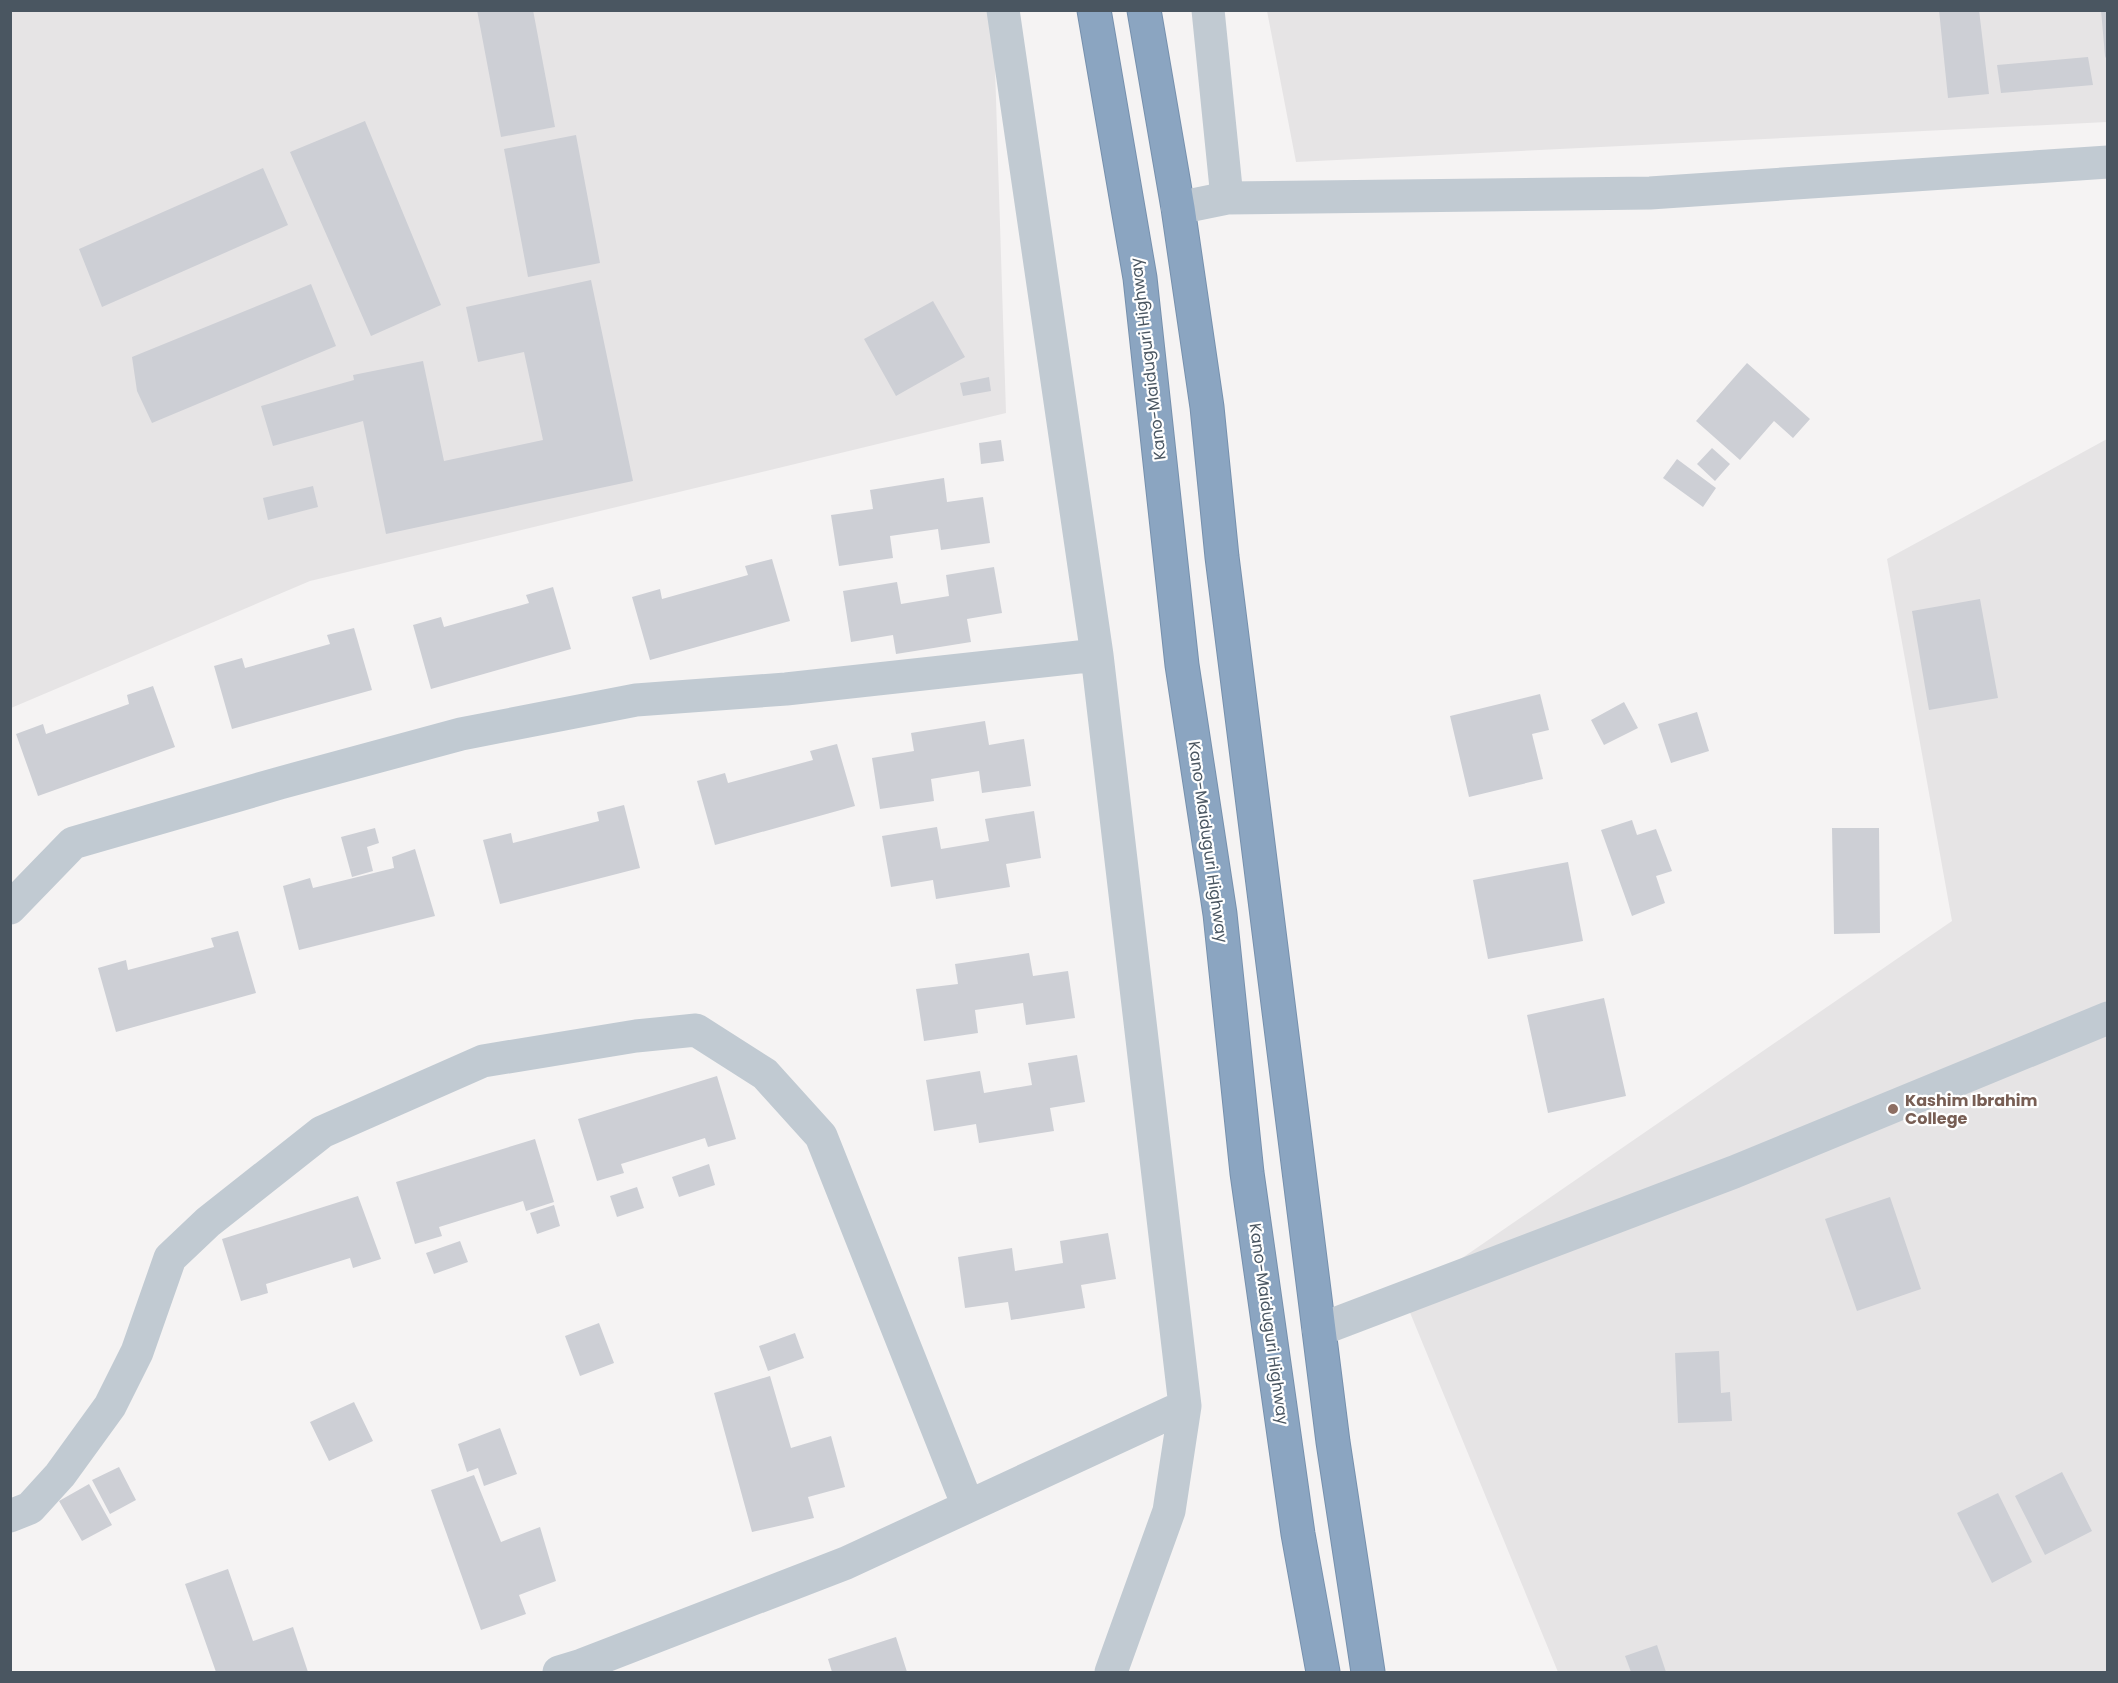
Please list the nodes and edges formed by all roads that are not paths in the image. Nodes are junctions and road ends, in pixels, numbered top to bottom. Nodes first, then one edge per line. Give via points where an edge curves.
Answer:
1 (1003, 10) edge
2 (1094, 10) edge
3 (1144, 10) edge
4 (1208, 10) edge
5 (2108, 162) edge
6 (1227, 198) junction
7 (1178, 208) junction
8 (1096, 655) junction
9 (10, 908) edge
10 (2108, 1018) edge
11 (1319, 1330) junction
12 (1185, 1406) junction
13 (968, 1506) junction
14 (10, 1516) edge
15 (559, 1672) edge
16 (1111, 1672) edge
17 (1323, 1672) edge
18 (1368, 1672) edge

1 - 8 street
2 - 17 highway, Kano-Maiduguri Highway via 1140,278 1182,664 1220,914 1247,1173 1298,1534
3 - 7 highway
4 - 6 street
5 - 6 street via 1650,193
6 - 7 street
7 - 11 highway via 1207,407 1222,558
8 - 9 street via 786,689 636,700 461,734 73,843
8 - 12 street
10 - 11 street via 1734,1172
11 - 18 highway via 1332,1442
12 - 13 street
12 - 16 street via 1169,1511
13 - 14 street via 821,1136 765,1074 696,1030 483,1061 322,1132 208,1222 170,1258 137,1352 110,1406 60,1475 30,1508
13 - 15 street via 846,1563

